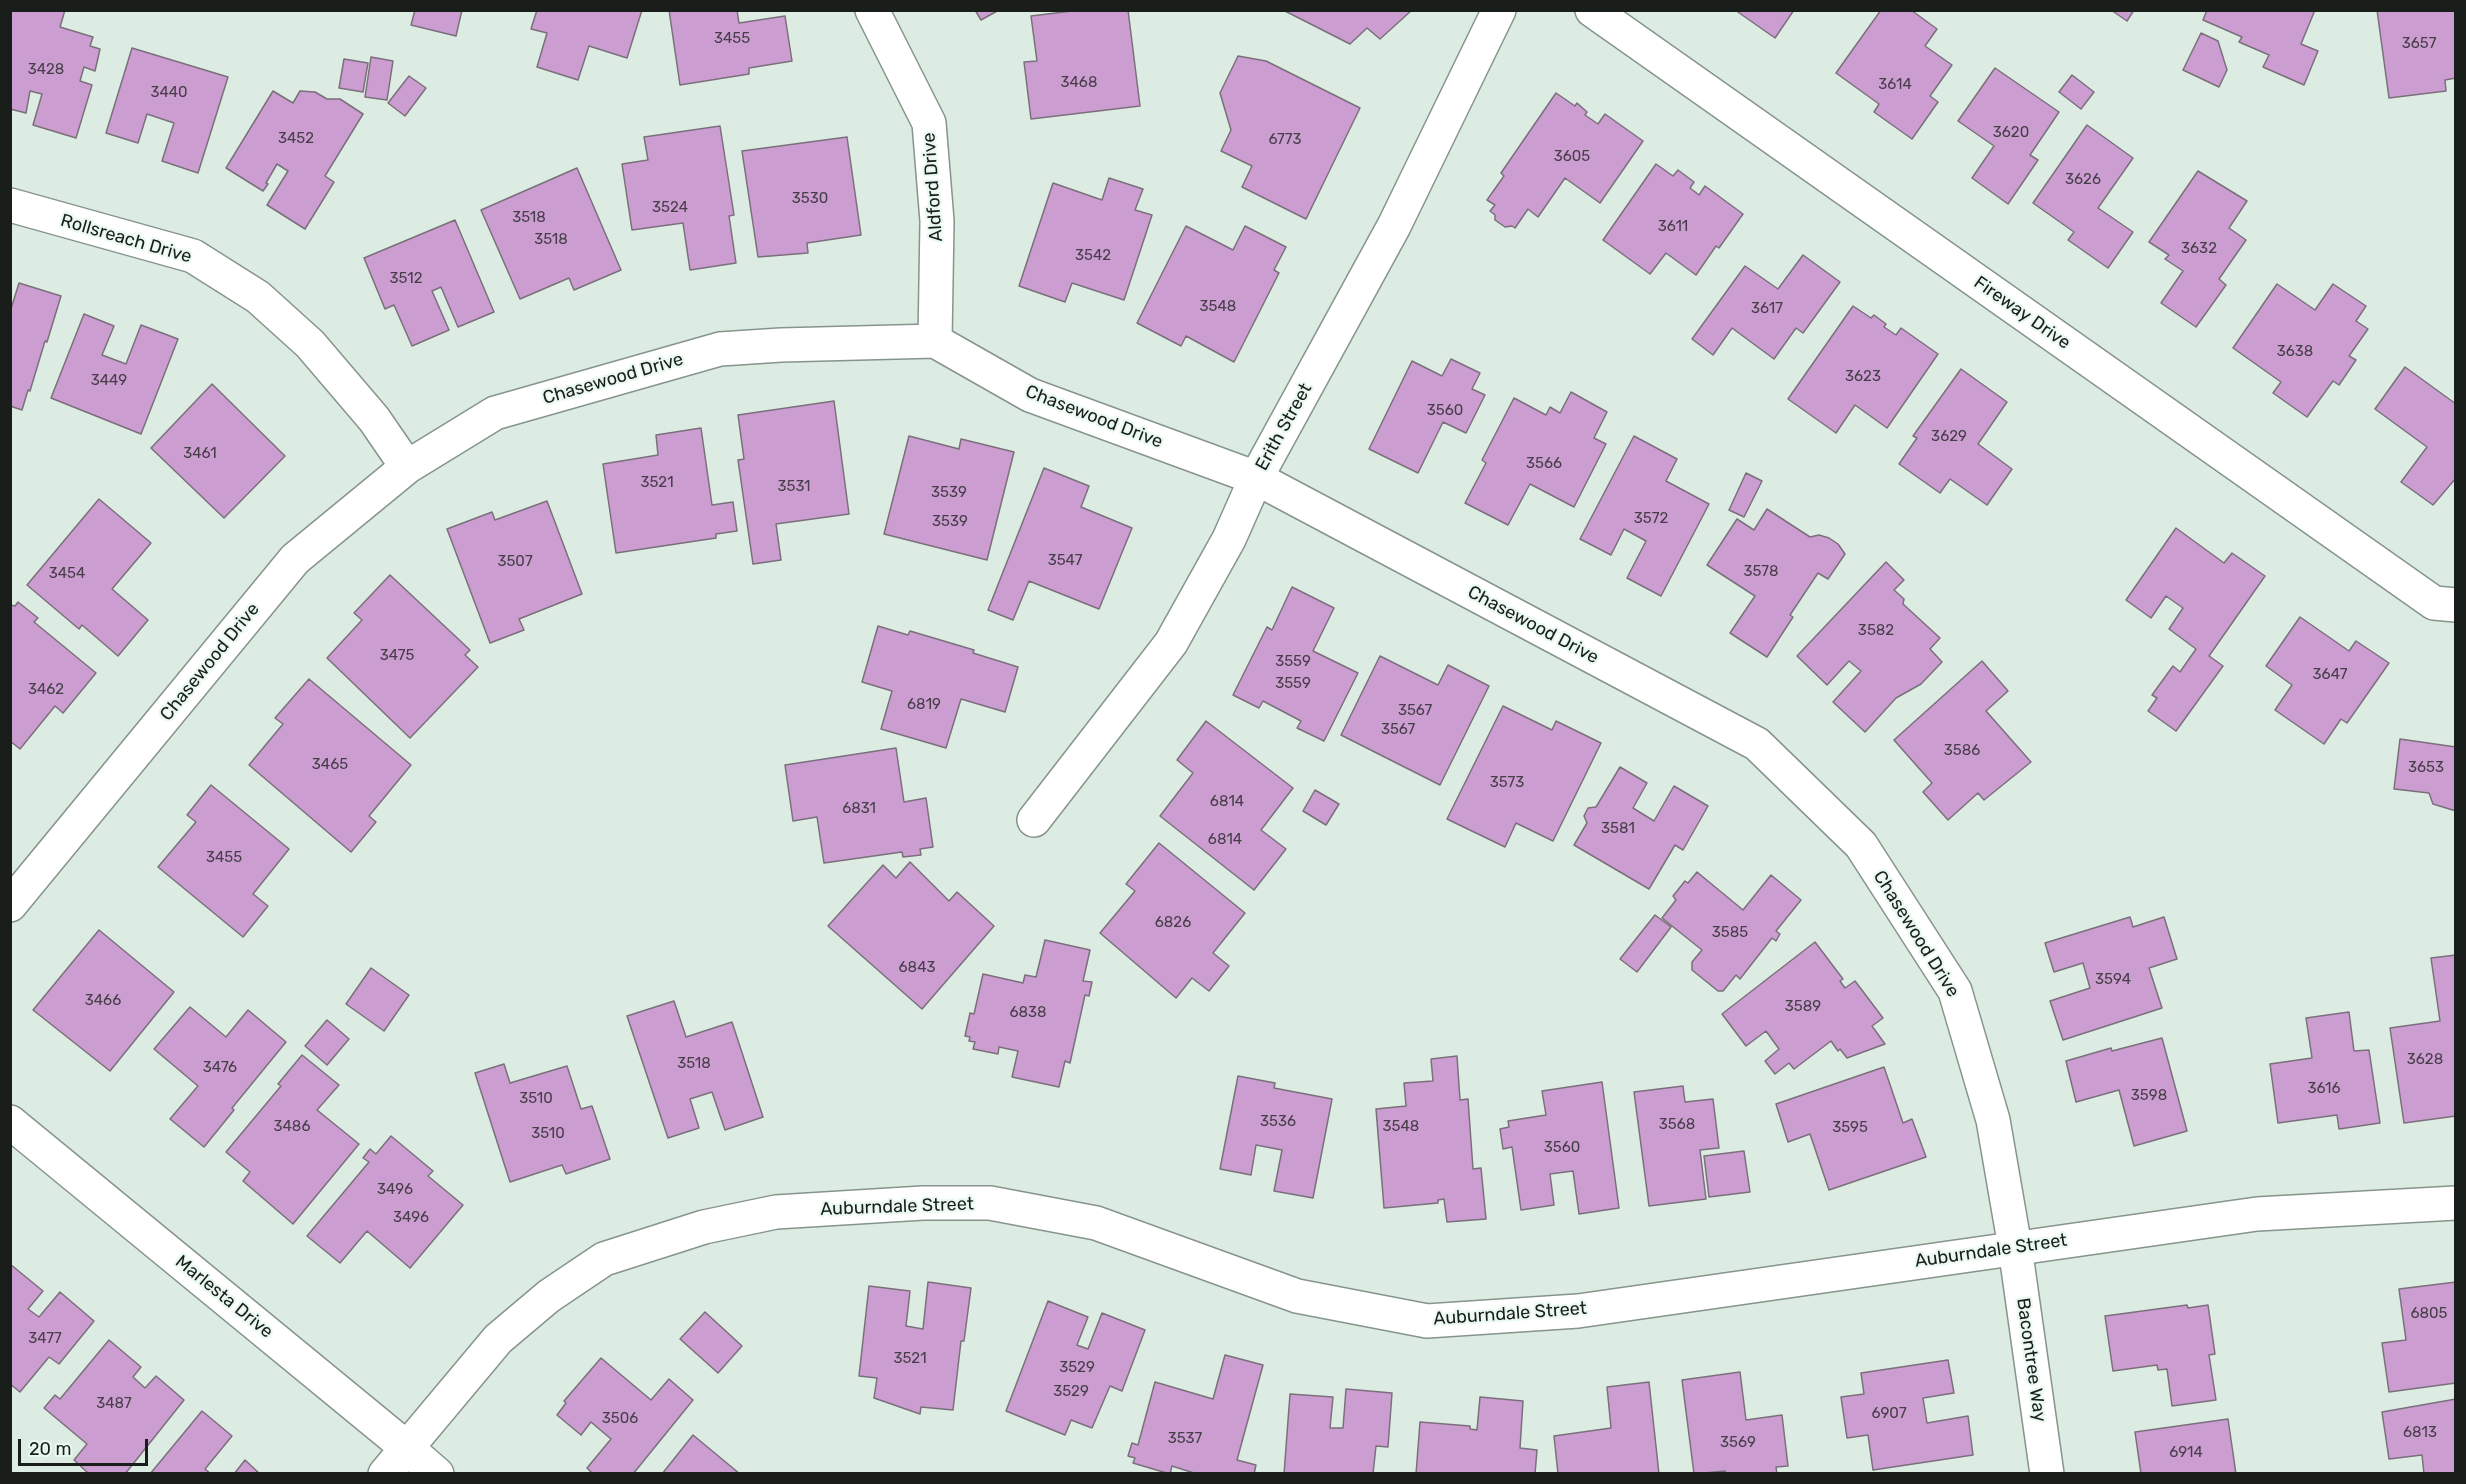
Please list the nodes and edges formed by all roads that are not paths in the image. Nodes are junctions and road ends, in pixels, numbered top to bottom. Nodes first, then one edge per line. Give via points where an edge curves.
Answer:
1 (872, 10) edge
2 (1499, 10) edge
3 (1592, 10) edge
4 (10, 205) edge
5 (934, 341) junction
6 (407, 467) junction
7 (1256, 478) junction
8 (2456, 604) edge
9 (1034, 820) dead end
10 (10, 905) edge
11 (10, 1122) edge
12 (2456, 1203) edge
13 (2015, 1247) junction
14 (407, 1448) junction
15 (385, 1473) edge
16 (437, 1473) edge
17 (2047, 1473) edge

1 - 5 street, Aldford Drive via 929,123 938,221
2 - 7 street, Erith Street via 1394,226
3 - 8 street, Fireway Drive via 2434,603
4 - 6 street, Rollsreach Drive via 193,256 258,297 310,344 374,419
5 - 6 street, Chasewood Drive via 720,349 495,413
5 - 7 street, Chasewood Drive via 1030,395
6 - 10 street, Chasewood Drive via 295,559
7 - 9 street, Erith Street via 1229,539 1171,643
7 - 13 street, Chasewood Drive via 1757,744 1861,845 1955,991 1993,1120
11 - 14 street, Marlesta Drive
12 - 13 street, Auburndale Street via 2257,1214
13 - 14 street, Auburndale Street via 1578,1311 1427,1321 1297,1296 1096,1223 990,1203 776,1212 704,1227 604,1259 549,1296 498,1339
13 - 17 street, Bacontree Way
14 - 15 street, Auburndale Street
14 - 16 street, Marlesta Drive

